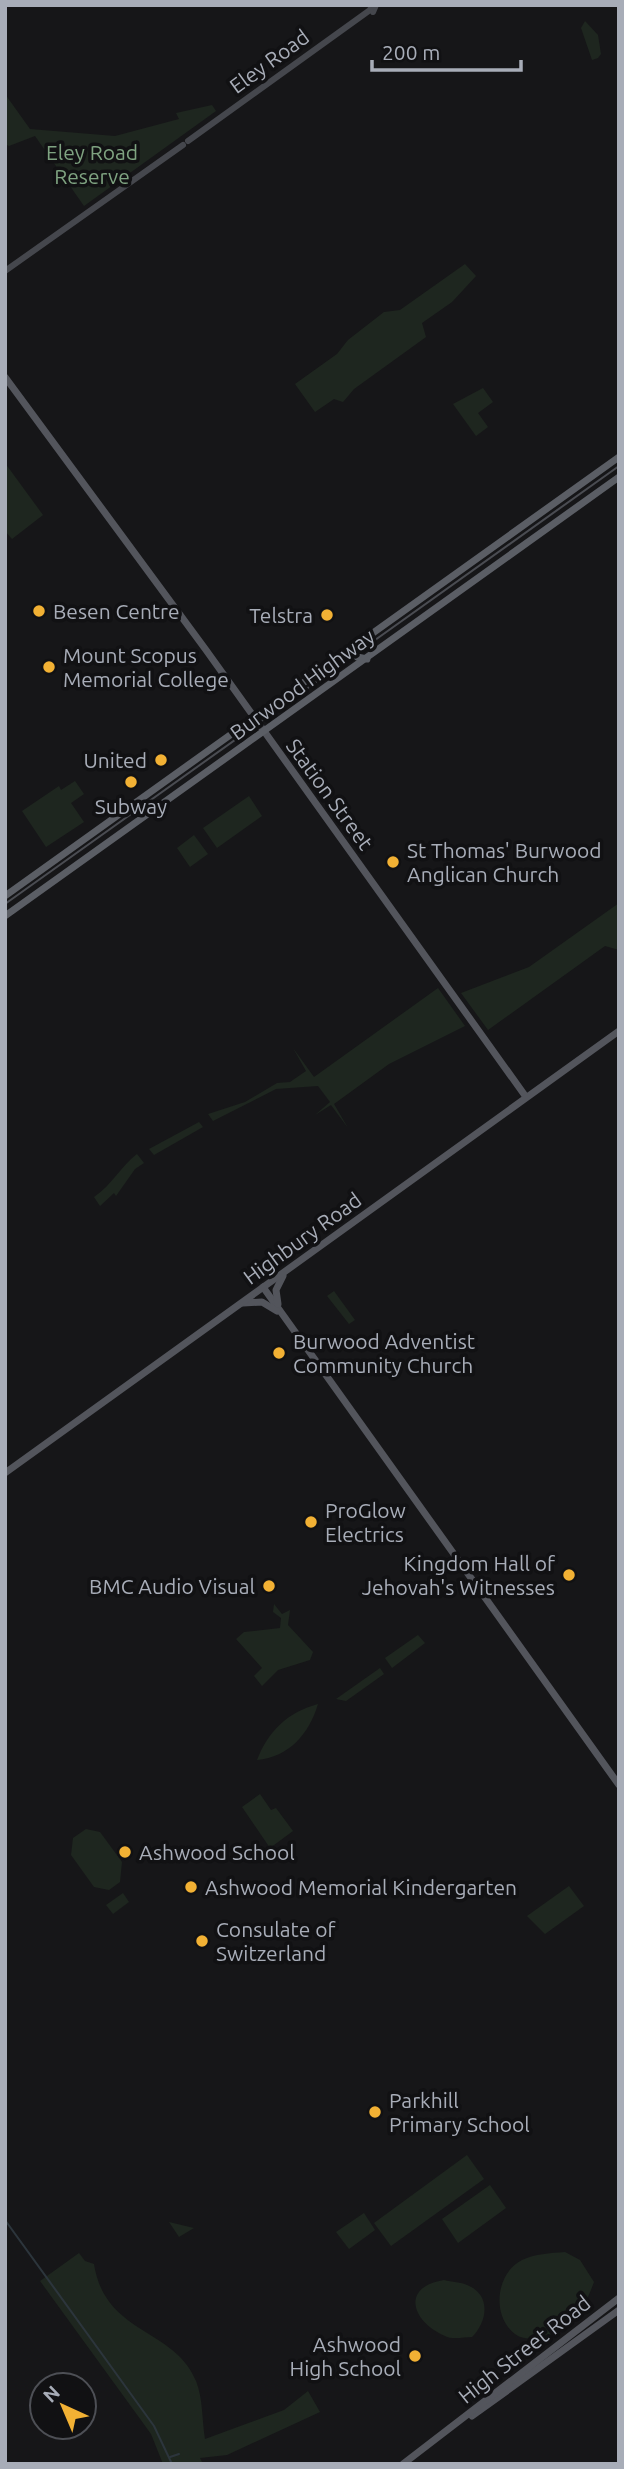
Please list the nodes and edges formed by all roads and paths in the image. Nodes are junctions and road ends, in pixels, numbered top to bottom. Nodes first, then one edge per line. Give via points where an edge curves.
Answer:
1 (374, 6) edge
2 (5, 271) edge
3 (5, 377) edge
4 (619, 457) edge
5 (619, 478) edge
6 (351, 650) junction
7 (367, 659) junction
8 (254, 719) junction
9 (265, 733) junction
10 (156, 789) junction
11 (170, 800) junction
12 (5, 896) edge
13 (5, 916) edge
14 (619, 1031) edge
15 (526, 1097) junction
16 (288, 1269) junction
17 (263, 1287) junction
18 (241, 1303) junction
19 (285, 1319) junction
20 (5, 1473) edge
21 (619, 1785) edge
22 (619, 2298) edge
23 (619, 2310) edge
24 (452, 2428) junction
25 (403, 2464) edge

1 - 2 main road, Eley Road
3 - 8 main road, Station Street
4 - 6 highway, Burwood Highway
5 - 7 highway, Burwood Highway
6 - 7 highway
6 - 8 highway, Burwood Highway
7 - 9 highway, Burwood Highway
8 - 9 main road, Station Street
8 - 10 highway, Burwood Highway
9 - 11 highway, Burwood Highway
9 - 15 main road, Station Street
10 - 11 highway
10 - 12 highway, Burwood Highway
11 - 13 highway, Burwood Highway
14 - 15 main road, Highbury Road
15 - 16 main road, Highbury Road
16 - 17 main road, Highbury Road
16 - 19 main road via 276,1290
17 - 18 main road, Highbury Road
17 - 19 main road
18 - 19 main road via 262,1302
18 - 20 main road, Highbury Road
19 - 21 main road
22 - 24 main road, High Street Road
23 - 24 main road, High Street Road
24 - 25 main road, High Street Road

